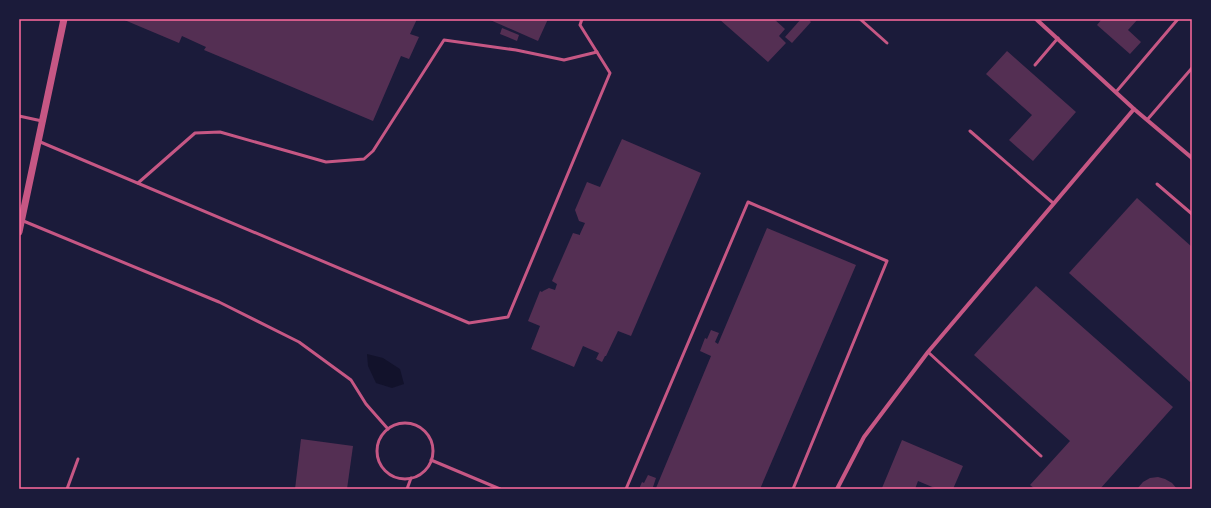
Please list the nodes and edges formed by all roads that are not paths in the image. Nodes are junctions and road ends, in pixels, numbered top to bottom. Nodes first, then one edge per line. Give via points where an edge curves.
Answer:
1 (64, 19) edge
2 (582, 19) edge
3 (860, 19) edge
4 (1037, 19) edge
5 (1178, 19) edge
6 (1058, 38) junction
7 (887, 43) dead end
8 (597, 52) junction
9 (1035, 65) dead end
10 (1192, 68) edge
11 (1116, 92) junction
12 (1134, 109) junction
13 (19, 116) edge
14 (1147, 120) junction
15 (42, 121) junction
16 (970, 131) dead end
17 (38, 141) junction
18 (1192, 158) edge
19 (138, 183) junction
20 (1157, 184) dead end
21 (1054, 203) junction
22 (1192, 214) edge
23 (22, 220) junction
24 (19, 232) edge
25 (928, 352) junction
26 (388, 429) junction
27 (1041, 456) dead end
28 (78, 459) dead end
29 (431, 460) junction
30 (411, 478) junction
31 (67, 489) edge
32 (407, 489) edge
33 (500, 489) edge
34 (626, 489) edge
35 (792, 489) edge
36 (837, 489) edge

1 - 15 street
2 - 8 lane via 580,25
3 - 7 lane
4 - 6 street
5 - 11 lane
6 - 9 lane
6 - 11 street
8 - 19 lane via 564,60 444,40 374,151 364,159 326,162 220,132 195,133
8 - 19 lane via 610,73 508,317 469,323
10 - 14 lane
11 - 12 street
12 - 14 street
12 - 21 street
13 - 15 lane
14 - 18 street
15 - 17 street
16 - 21 lane
17 - 19 lane
17 - 23 street
20 - 22 lane
21 - 25 street
23 - 24 street
23 - 26 lane via 219,302 299,342 351,380 366,404
25 - 27 lane
25 - 36 street via 864,437
26 - 29 lane via 396,424 405,423 422,428 432,442
26 - 30 lane via 378,444 377,454 380,463 393,476
28 - 31 lane
29 - 30 lane via 427,468
29 - 33 lane
30 - 32 lane
34 - 35 lane via 748,202 887,261

